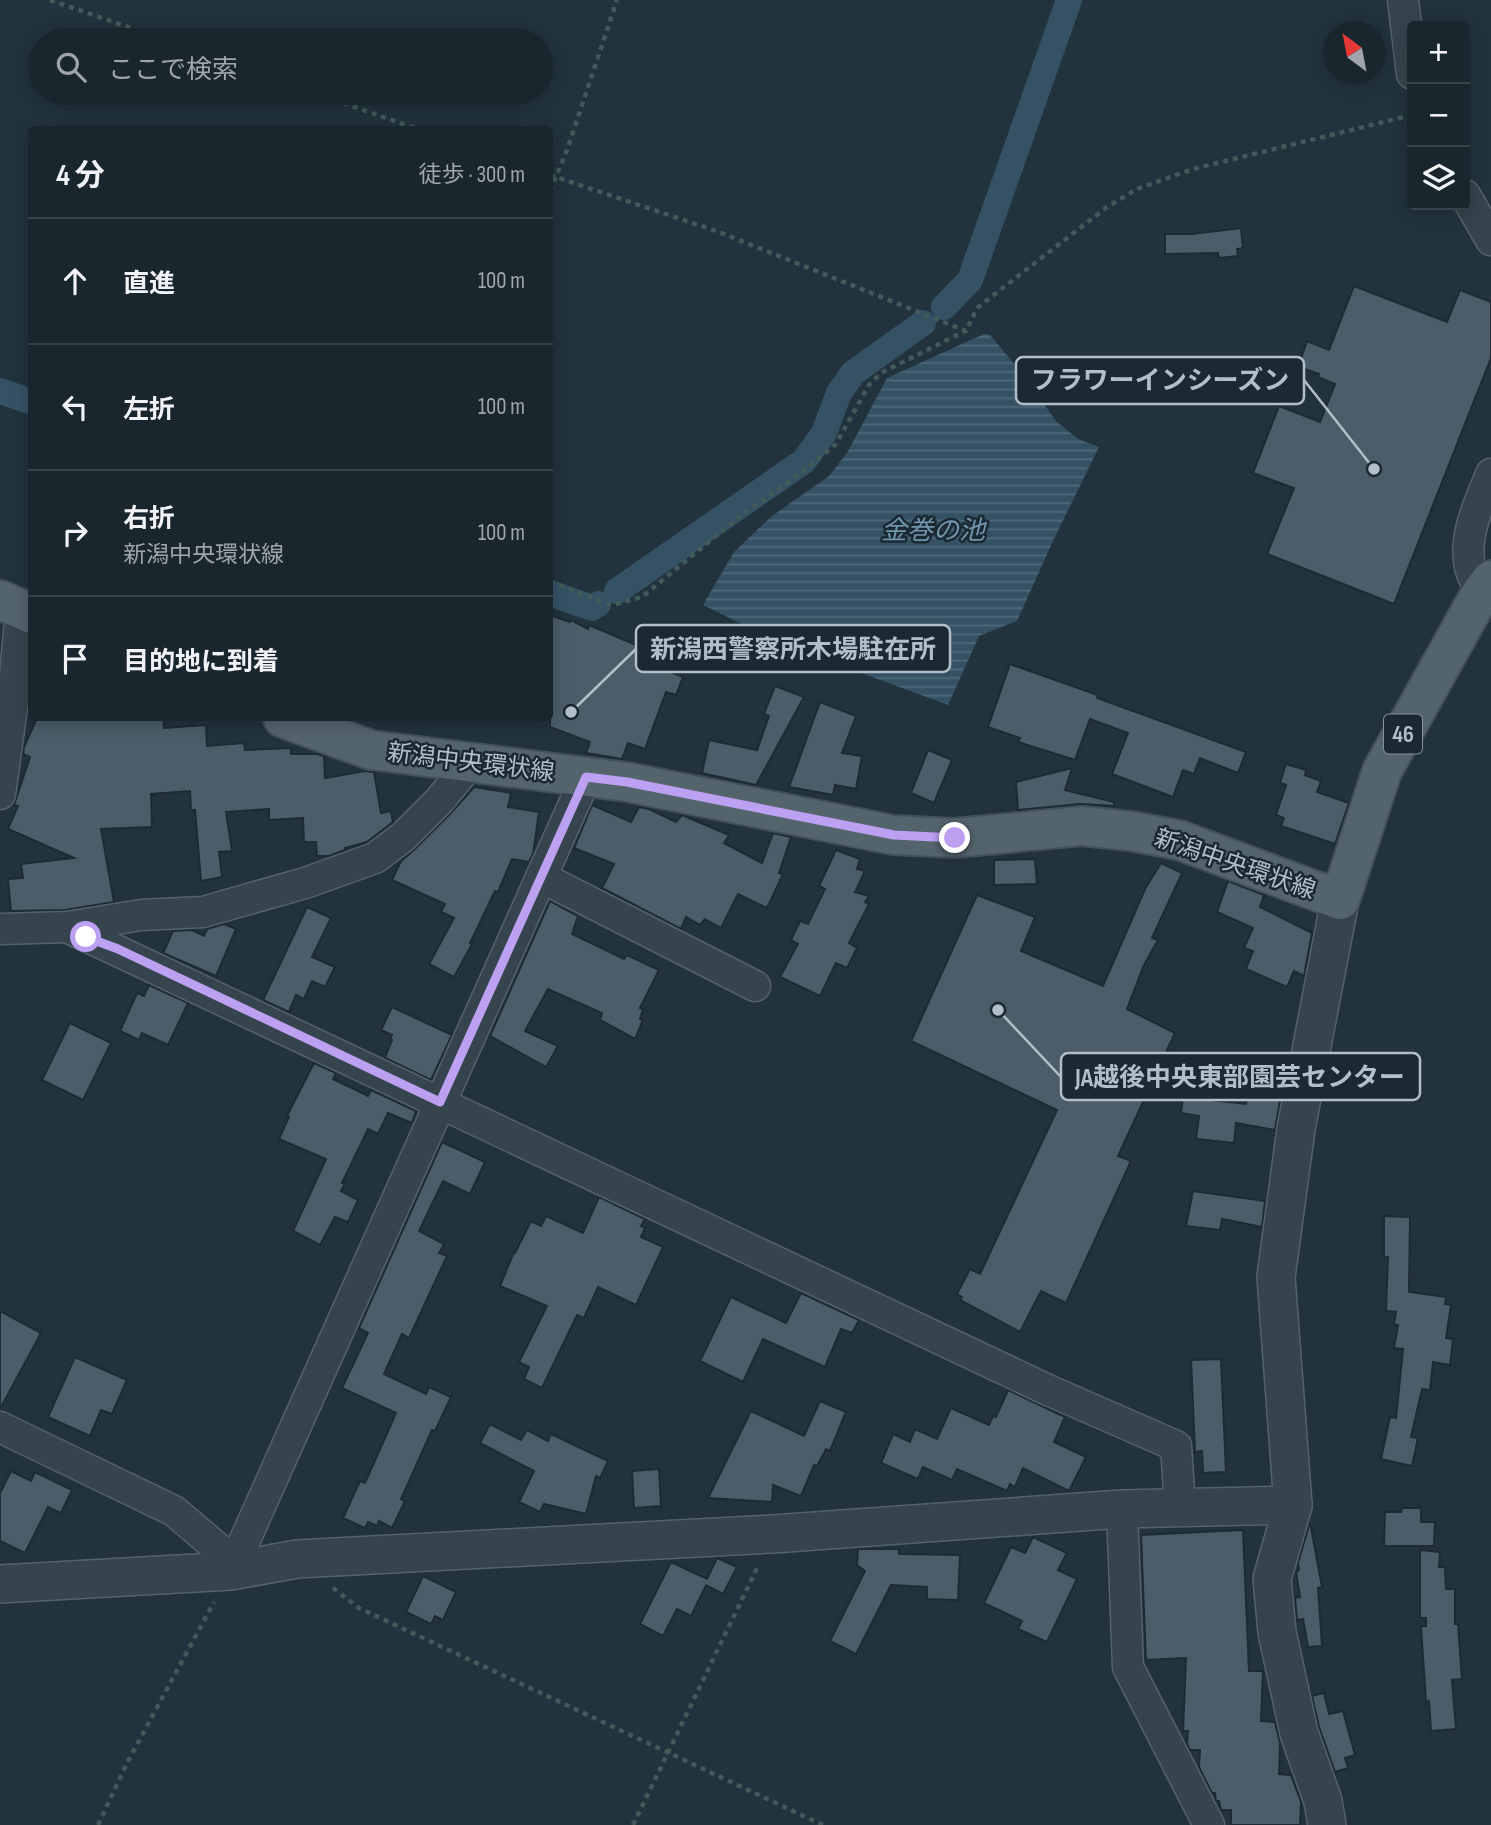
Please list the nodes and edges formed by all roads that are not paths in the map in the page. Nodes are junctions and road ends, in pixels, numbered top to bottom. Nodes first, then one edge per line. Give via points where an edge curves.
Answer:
1 (1404, 0) edge
2 (1407, 28) edge
3 (1470, 204) edge
4 (1491, 240) edge
5 (1491, 474) edge
6 (1486, 587) edge
7 (17, 608) edge
8 (291, 721) edge
9 (472, 761) junction
10 (586, 777) junction
11 (0, 794) edge
12 (541, 877) junction
13 (1340, 900) junction
14 (67, 927) junction
15 (0, 929) edge
16 (755, 986) dead end
17 (440, 1102) junction
18 (0, 1427) edge
19 (1293, 1505) junction
20 (1180, 1508) junction
21 (1122, 1509) junction
22 (232, 1571) junction
23 (0, 1584) edge
24 (1209, 1825) edge
25 (1327, 1825) edge

1 - 2 street
3 - 4 street
5 - 6 street via 1469,540 1470,567
6 - 13 main road, 新潟中央環状線 / 46 via 1382,771
7 - 11 street via 13,700
8 - 9 main road, 新潟中央環状線 via 371,750
9 - 10 main road, 新潟中央環状線
9 - 14 street via 439,801 375,858 203,912 141,915
10 - 12 street
10 - 13 main road, 新潟中央環状線 via 894,835 955,838 1082,826 1130,831 1179,840
12 - 16 street
12 - 17 street
13 - 19 street via 1296,1129 1276,1277
14 - 15 street
14 - 17 street
17 - 20 street via 1035,1384 1176,1446
17 - 22 street
18 - 22 street via 174,1511 221,1551
19 - 20 street
19 - 25 street via 1272,1579 1277,1632 1299,1733
20 - 21 street
21 - 22 street via 773,1534 297,1559
21 - 24 street via 1128,1667
22 - 23 street

